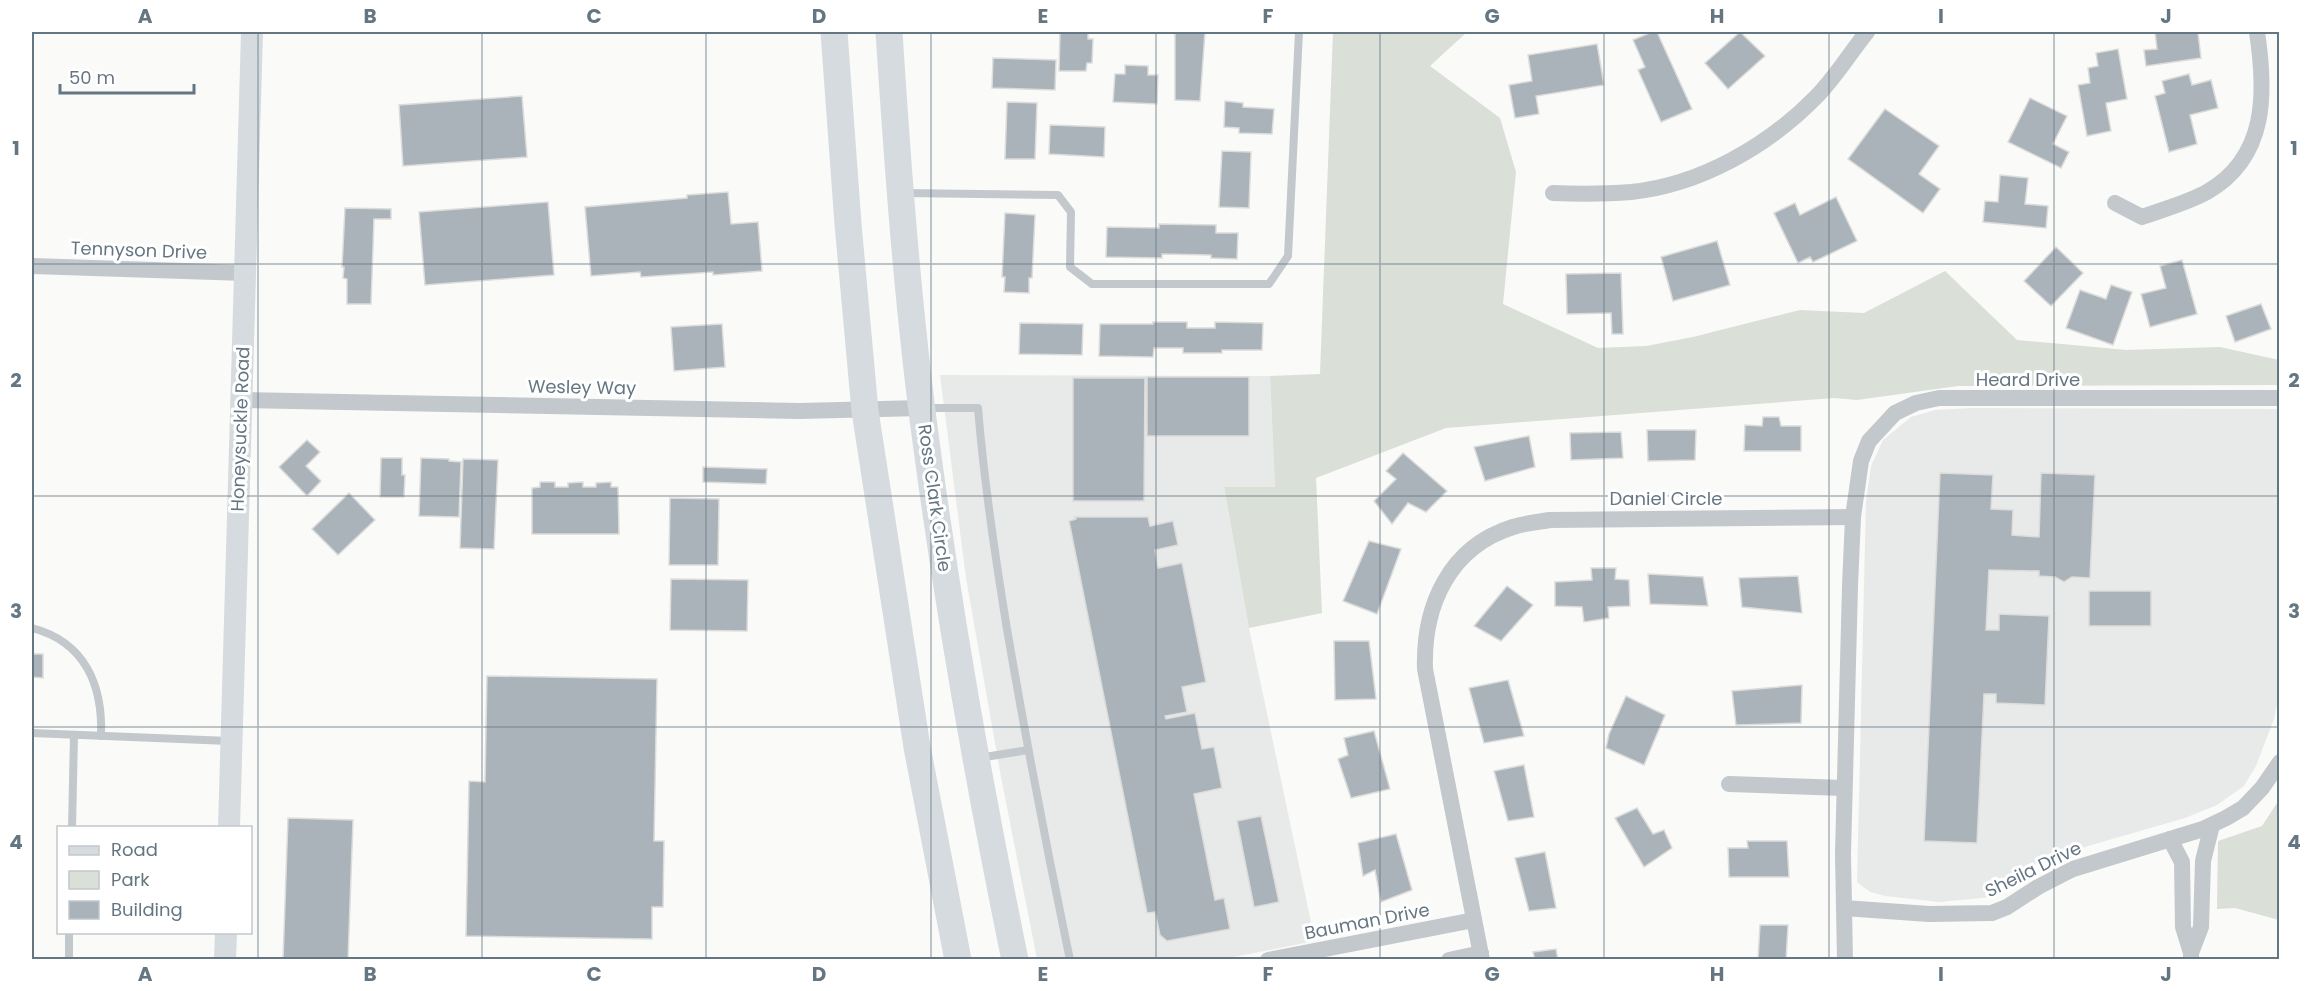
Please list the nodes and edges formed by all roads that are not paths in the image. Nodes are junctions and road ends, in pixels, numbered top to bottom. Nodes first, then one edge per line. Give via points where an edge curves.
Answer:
1 (252, 32) edge
2 (834, 32) edge
3 (889, 32) edge
4 (1299, 32) edge
5 (1866, 32) edge
6 (2257, 32) edge
7 (900, 193) junction
8 (1552, 193) dead end
9 (2115, 203) dead end
10 (32, 266) edge
11 (245, 273) junction
12 (2280, 398) edge
13 (240, 400) junction
14 (922, 408) junction
15 (865, 411) junction
16 (1853, 517) junction
17 (32, 628) edge
18 (32, 733) edge
19 (74, 735) junction
20 (101, 736) junction
21 (231, 741) junction
22 (1028, 750) junction
23 (975, 758) junction
24 (2280, 762) edge
25 (1730, 784) dead end
26 (1844, 788) junction
27 (2212, 825) junction
28 (72, 826) edge
29 (229, 826) edge
30 (2169, 838) junction
31 (1844, 908) junction
32 (1474, 920) junction
33 (69, 934) edge
34 (226, 934) edge
35 (1481, 956) edge
36 (2191, 956) edge
37 (69, 960) edge
38 (225, 960) edge
39 (958, 960) edge
40 (1015, 960) edge
41 (1070, 960) edge
42 (1268, 960) edge
43 (1449, 960) edge
44 (1845, 960) edge

1 - 11 main road, Honeysuckle Road
2 - 15 highway
3 - 7 highway, Ross Clark Circle
4 - 7 lane via 1288,256 1269,284 1092,284 1070,267 1071,212 1058,195
5 - 8 street via 1811,102 1777,132 1729,161 1656,188 1597,194
6 - 9 street via 2263,84 2261,117 2238,164 2208,191 2142,217
7 - 14 highway, Ross Clark Circle
10 - 11 street, Tennyson Drive
11 - 13 main road, Honeysuckle Road
12 - 16 street, Heard Drive via 1939,398 1916,403 1895,413 1869,441 1861,461
13 - 15 street, Wesley Way
13 - 21 main road, Honeysuckle Road
14 - 15 street, Wesley Way
14 - 22 lane via 978,408 1000,582
14 - 23 highway, Ross Clark Circle
15 - 39 highway via 916,747
16 - 26 street
16 - 32 street, Daniel Circle via 1550,520 1498,533 1461,559 1432,606 1425,662
17 - 20 lane via 66,644 86,666 101,707
18 - 19 lane
19 - 20 lane
19 - 28 lane
20 - 21 lane
21 - 29 main road, Honeysuckle Road
22 - 23 lane
22 - 41 lane
23 - 40 highway, Ross Clark Circle
24 - 27 street, Sheila Drive via 2243,808
25 - 26 street
26 - 31 street
27 - 30 street, Sheila Drive
27 - 36 street via 2203,861 2201,927
30 - 31 street, Sheila Drive via 2073,869 1992,913 1929,914
30 - 36 street via 2182,862 2183,927
31 - 44 street
32 - 35 street, Daniel Circle
32 - 42 street, Bauman Drive
33 - 37 lane
34 - 38 main road
35 - 43 street

